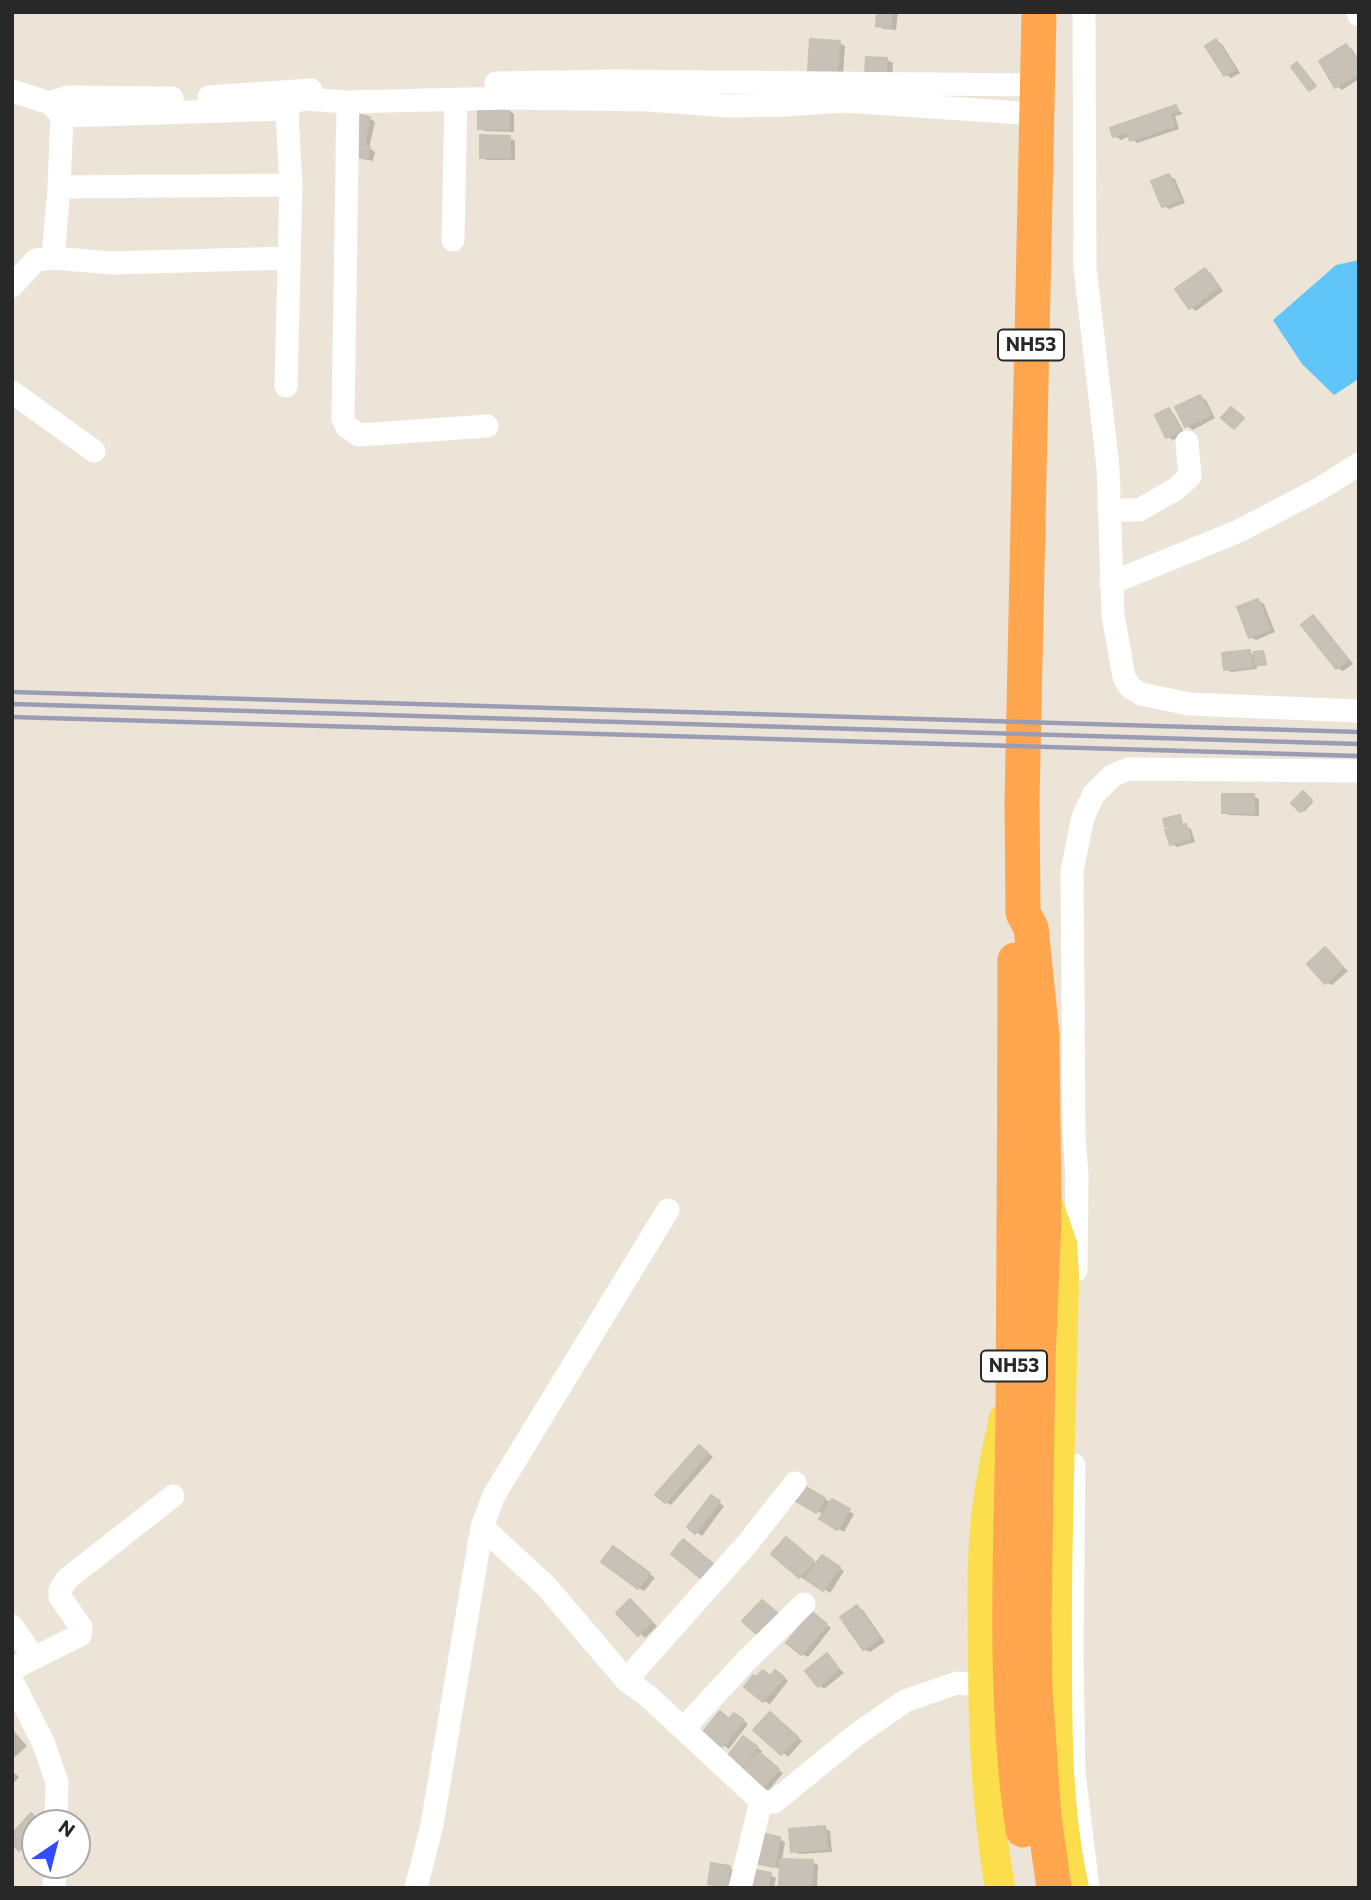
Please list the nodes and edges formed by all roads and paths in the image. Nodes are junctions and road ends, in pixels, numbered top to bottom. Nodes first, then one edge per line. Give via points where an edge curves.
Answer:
1 (1039, 12) edge
2 (1084, 12) edge
3 (12, 92) edge
4 (456, 99) junction
5 (1036, 99) junction
6 (286, 101) junction
7 (348, 102) junction
8 (56, 110) junction
9 (290, 185) junction
10 (59, 187) junction
11 (453, 240) dead end
12 (53, 258) junction
13 (289, 258) junction
14 (12, 286) edge
15 (286, 386) dead end
16 (12, 392) edge
17 (487, 426) dead end
18 (1187, 442) dead end
19 (94, 451) dead end
20 (1359, 464) edge
21 (1109, 510) junction
22 (1111, 583) junction
23 (1359, 711) edge
24 (1359, 771) edge
25 (1023, 913) junction
26 (1043, 1191) junction
27 (668, 1210) dead end
28 (1014, 1373) junction
29 (795, 1483) dead end
30 (173, 1496) dead end
31 (482, 1527) junction
32 (804, 1604) dead end
33 (12, 1626) edge
34 (34, 1658) junction
35 (12, 1669) edge
36 (626, 1680) junction
37 (12, 1681) edge
38 (983, 1685) junction
39 (684, 1728) junction
40 (761, 1801) junction
41 (56, 1809) edge
42 (1033, 1819) junction
43 (416, 1888) edge
44 (740, 1888) edge
45 (1000, 1888) edge
46 (1032, 1888) edge
47 (1054, 1888) edge
48 (1074, 1888) edge
49 (1088, 1888) edge

1 - 5 highway, NH53
2 - 21 street via 1085,268
3 - 8 street
4 - 5 street via 648,100 729,106
4 - 7 street
4 - 11 street
5 - 6 street via 614,81 363,86
5 - 25 highway, NH53
6 - 7 street
6 - 8 street
6 - 9 street
7 - 17 street via 343,419 359,435
8 - 10 street
9 - 10 street
9 - 13 street
10 - 12 street
12 - 13 street via 112,263
12 - 14 street via 37,260
13 - 15 street
16 - 19 street
18 - 21 street via 1190,476 1176,489 1139,510
20 - 22 street via 1239,531
21 - 22 street
22 - 23 street via 1124,677 1141,694 1215,706
24 - 49 street via 1128,769 1112,776 1094,794 1083,817 1072,871 1077,1174 1072,1652 1074,1773
25 - 26 highway, NH53 via 1031,928 1042,1035
25 - 28 highway, NH53 via 1015,928
26 - 42 highway, NH53
26 - 48 main road via 1062,1244 1064,1275 1057,1689 1059,1787
27 - 31 street via 494,1495
28 - 38 main road via 993,1467 985,1531
28 - 42 highway, NH53 via 1010,1688 1016,1777
29 - 36 street
30 - 34 street via 67,1579 60,1597 82,1631 76,1639
31 - 36 street via 546,1586
31 - 43 street via 432,1825
32 - 39 street
33 - 34 street
34 - 35 street
36 - 39 street
37 - 41 street via 57,1782
38 - 40 street via 957,1683 905,1701 774,1802
38 - 45 main road via 992,1841
39 - 40 street
40 - 44 street
42 - 46 highway, NH53
42 - 47 highway, NH53

